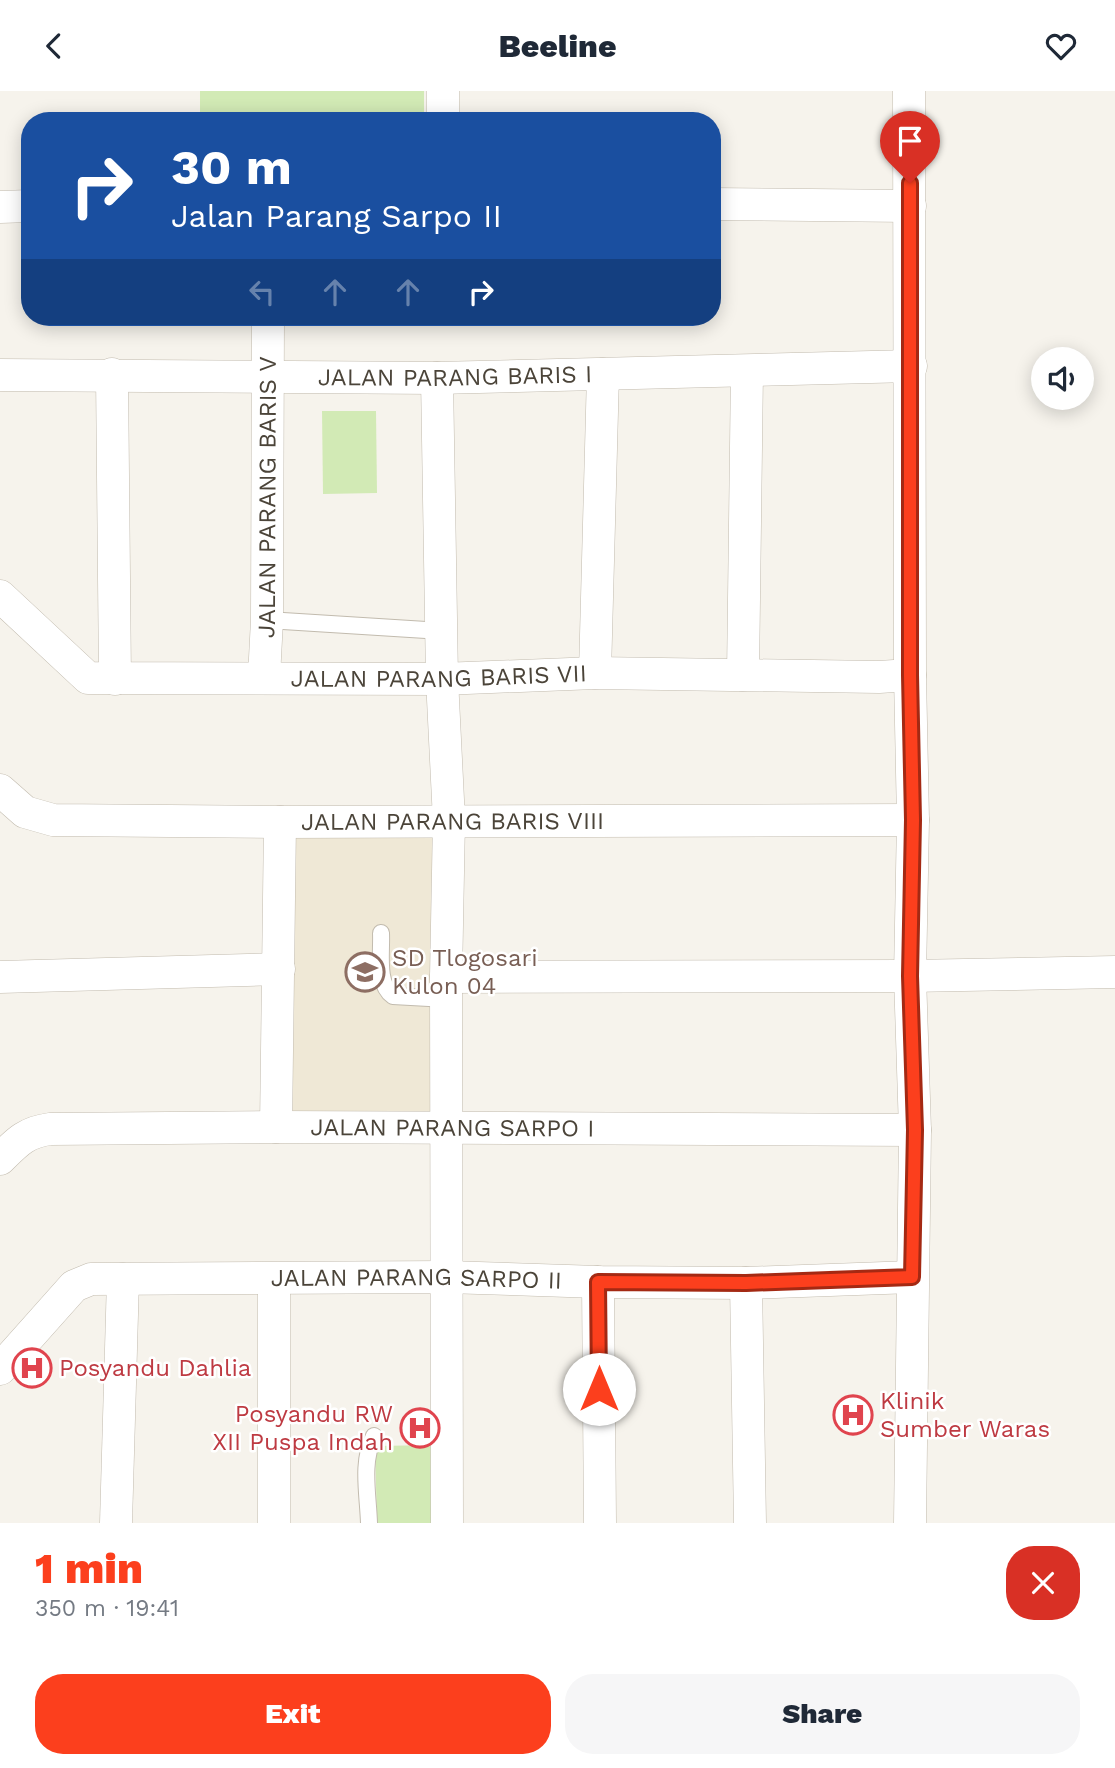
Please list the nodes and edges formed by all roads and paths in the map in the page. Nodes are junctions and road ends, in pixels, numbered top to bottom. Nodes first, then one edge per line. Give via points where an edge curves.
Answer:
1 (443, 91) edge
2 (909, 91) edge
3 (443, 112) edge
4 (721, 204) edge
5 (21, 206) edge
6 (910, 206) junction
7 (0, 207) edge
8 (268, 326) edge
9 (911, 366) junction
10 (747, 371) junction
11 (112, 374) junction
12 (603, 374) junction
13 (0, 375) edge
14 (269, 378) junction
15 (437, 379) junction
16 (0, 596) edge
17 (267, 620) junction
18 (442, 631) junction
19 (596, 673) junction
20 (743, 675) junction
21 (910, 675) junction
22 (264, 677) junction
23 (115, 679) junction
24 (442, 679) junction
25 (0, 790) edge
26 (913, 820) junction
27 (449, 821) junction
28 (280, 822) junction
29 (381, 933) dead end
30 (279, 969) junction
31 (1115, 972) edge
32 (910, 976) junction
33 (0, 977) edge
34 (447, 988) junction
35 (276, 1127) junction
36 (447, 1129) junction
37 (915, 1130) junction
38 (0, 1159) edge
39 (447, 1277) junction
40 (912, 1277) junction
41 (124, 1279) junction
42 (274, 1280) junction
43 (598, 1282) junction
44 (746, 1283) junction
45 (0, 1369) edge
46 (374, 1436) dead end
47 (116, 1523) edge
48 (274, 1523) edge
49 (369, 1523) edge
50 (447, 1523) edge
51 (600, 1523) edge
52 (750, 1523) edge
53 (910, 1523) edge

1 - 3 street
2 - 6 street
4 - 6 street
5 - 7 street
6 - 9 street
8 - 14 street, JALAN PARANG BARIS V
9 - 10 street, JALAN PARANG BARIS I
9 - 21 street
10 - 12 street, JALAN PARANG BARIS I
10 - 20 street
11 - 13 street, JALAN PARANG BARIS I
11 - 14 street, JALAN PARANG BARIS I
11 - 23 street
12 - 15 street, JALAN PARANG BARIS I
12 - 19 street
14 - 15 street, JALAN PARANG BARIS I
14 - 17 street, JALAN PARANG BARIS V
15 - 18 street
16 - 23 street, JALAN PARANG BARIS VII via 88,678
17 - 18 lane
17 - 22 street, JALAN PARANG BARIS V
18 - 24 street
19 - 20 street, JALAN PARANG BARIS VII
19 - 24 street, JALAN PARANG BARIS VII
20 - 21 street, JALAN PARANG BARIS VII
21 - 26 street
22 - 23 street, JALAN PARANG BARIS VII
22 - 24 street, JALAN PARANG BARIS VII
24 - 27 street
25 - 28 street, JALAN PARANG BARIS VIII via 25,812 53,820
26 - 27 street, JALAN PARANG BARIS VIII
26 - 32 street
27 - 28 street, JALAN PARANG BARIS VIII
27 - 34 street
28 - 30 street
29 - 34 lane via 386,991 393,996
30 - 33 street
30 - 35 street
31 - 32 street
32 - 34 street
32 - 37 street
34 - 36 street
35 - 36 street, JALAN PARANG SARPO I
35 - 38 street, JALAN PARANG SARPO I via 50,1129 34,1131
36 - 37 street, JALAN PARANG SARPO I
36 - 39 street
37 - 40 street
39 - 42 street, JALAN PARANG SARPO II
39 - 43 street, JALAN PARANG SARPO II
39 - 50 street
40 - 44 street, JALAN PARANG SARPO II
40 - 53 street
41 - 42 street, JALAN PARANG SARPO II
41 - 45 street, JALAN PARANG SARPO II via 91,1279 75,1286
41 - 47 street
42 - 48 street
43 - 44 street, JALAN PARANG SARPO II
43 - 51 street
44 - 52 street
46 - 49 lane via 367,1450

